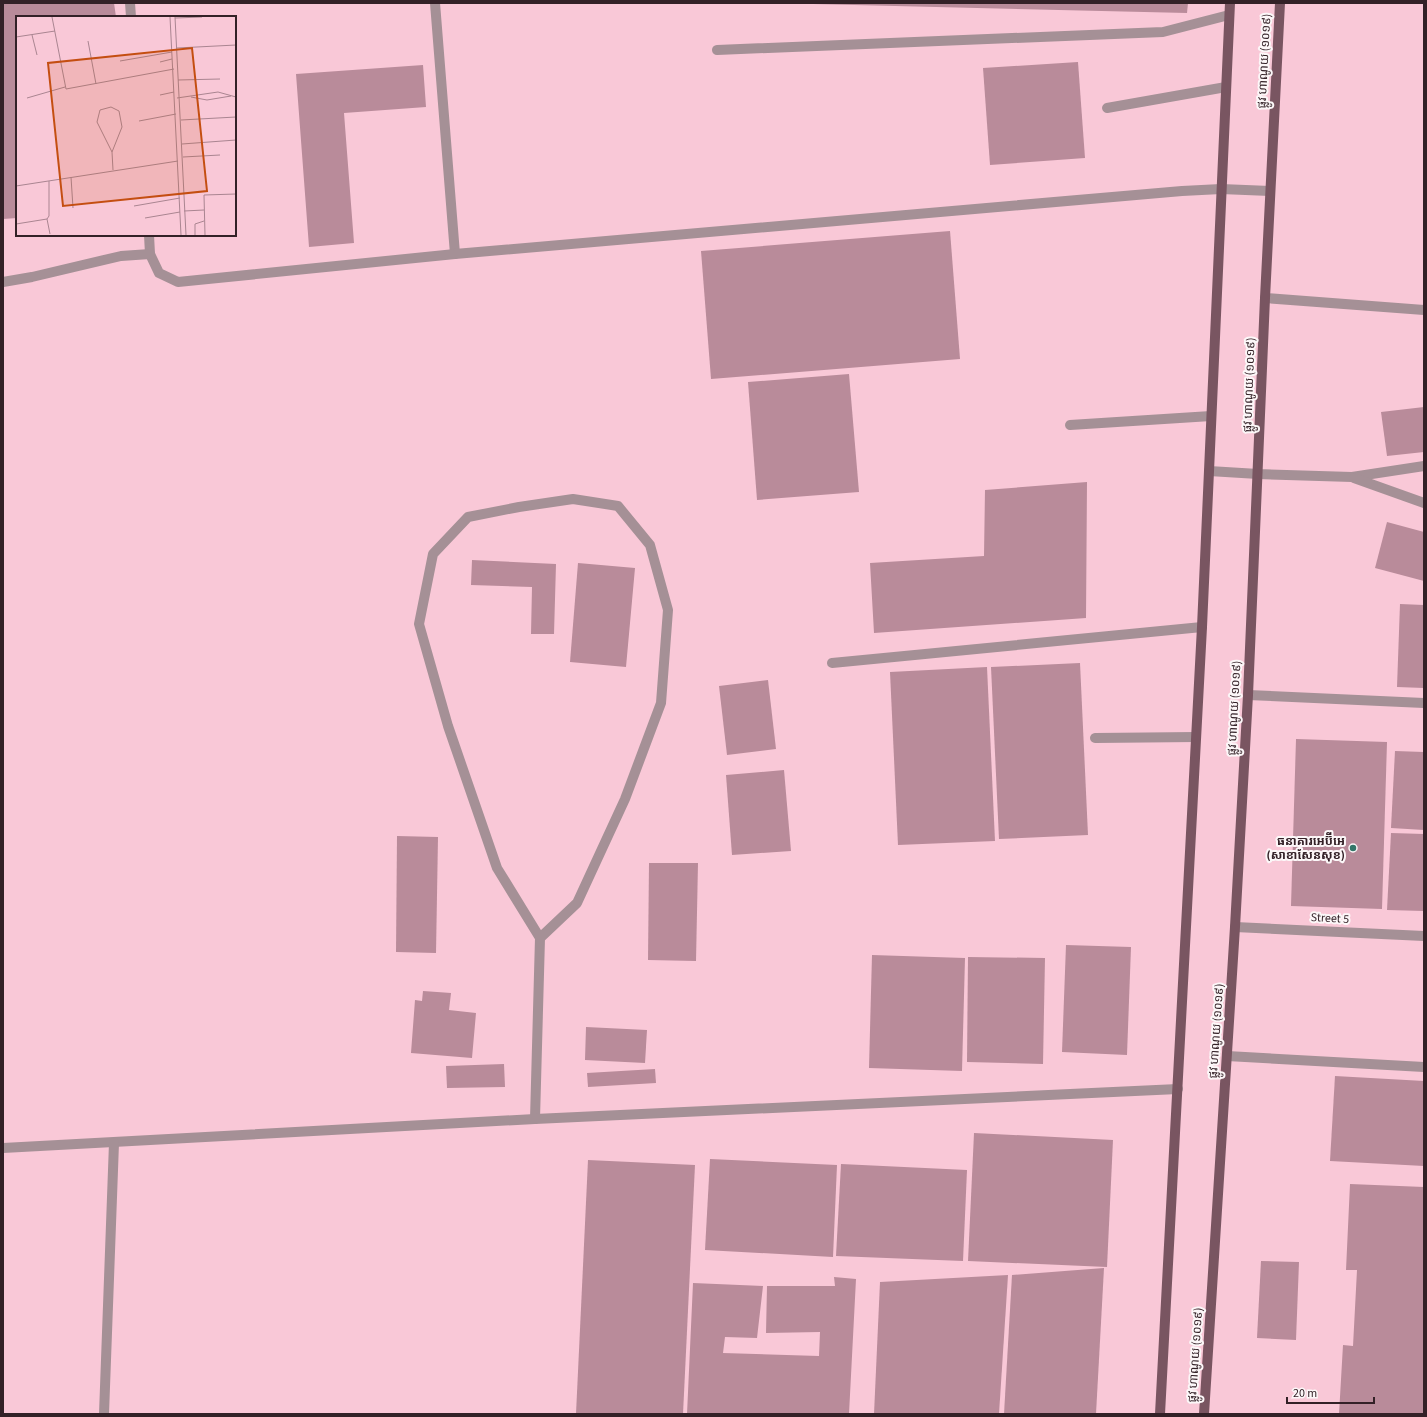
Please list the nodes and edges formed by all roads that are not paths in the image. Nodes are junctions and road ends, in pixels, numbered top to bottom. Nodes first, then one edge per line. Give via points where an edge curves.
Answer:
1 (130, 3) edge
2 (435, 3) edge
3 (1230, 3) edge
4 (1280, 3) edge
5 (1229, 15) junction
6 (131, 16) edge
7 (717, 50) dead end
8 (1226, 87) junction
9 (1106, 108) dead end
10 (1221, 189) junction
11 (1270, 191) junction
12 (149, 236) edge
13 (150, 254) junction
14 (455, 254) junction
15 (3, 282) edge
16 (1265, 298) junction
17 (1424, 310) edge
18 (1212, 416) junction
19 (1070, 425) dead end
20 (1424, 466) edge
21 (1209, 471) junction
22 (1258, 474) junction
23 (1352, 477) junction
24 (1424, 503) edge
25 (1202, 627) junction
26 (832, 663) dead end
27 (1248, 695) junction
28 (1424, 703) edge
29 (1196, 737) junction
30 (1095, 738) dead end
31 (1235, 927) junction
32 (1424, 936) edge
33 (540, 938) junction
34 (1227, 1056) junction
35 (1424, 1067) edge
36 (1178, 1089) junction
37 (535, 1119) junction
38 (114, 1143) junction
39 (3, 1148) edge
40 (104, 1414) edge
41 (1160, 1414) edge
42 (1204, 1414) edge

1 - 6 street
2 - 14 street
3 - 5 main road
4 - 11 main road, ផ្លូវ ហាណូយ (១០១៩)
5 - 7 street via 1162,32
5 - 8 main road
8 - 9 street
8 - 10 main road
10 - 11 street
10 - 14 street
10 - 18 main road
11 - 16 main road, ផ្លូវ ហាណូយ (១០១៩)
12 - 13 street
13 - 14 street via 159,274 178,282
13 - 15 street via 121,256
16 - 17 street
16 - 22 main road, ផ្លូវ ហាណូយ (១០១៩)
18 - 19 street
18 - 21 main road
20 - 23 street
21 - 22 street
21 - 25 main road
22 - 23 street
22 - 27 main road, ផ្លូវ ហាណូយ (១០១៩)
23 - 24 street
25 - 26 street
25 - 29 main road
27 - 28 street
27 - 31 main road, ផ្លូវ ហាណូយ (១០១៩)
29 - 30 street
29 - 36 main road
31 - 32 street, Street 5
31 - 34 main road, ផ្លូវ ហាណូយ (១០១៩)
33 - 33 street via 497,868 448,726 420,624 433,554 468,517 573,499 618,506 650,545 668,610 661,703 626,799 578,903
33 - 37 street
34 - 35 street
34 - 42 main road, ផ្លូវ ហាណូយ (១០១៩)
36 - 37 street
36 - 41 main road
37 - 38 street
38 - 39 street
38 - 40 street

